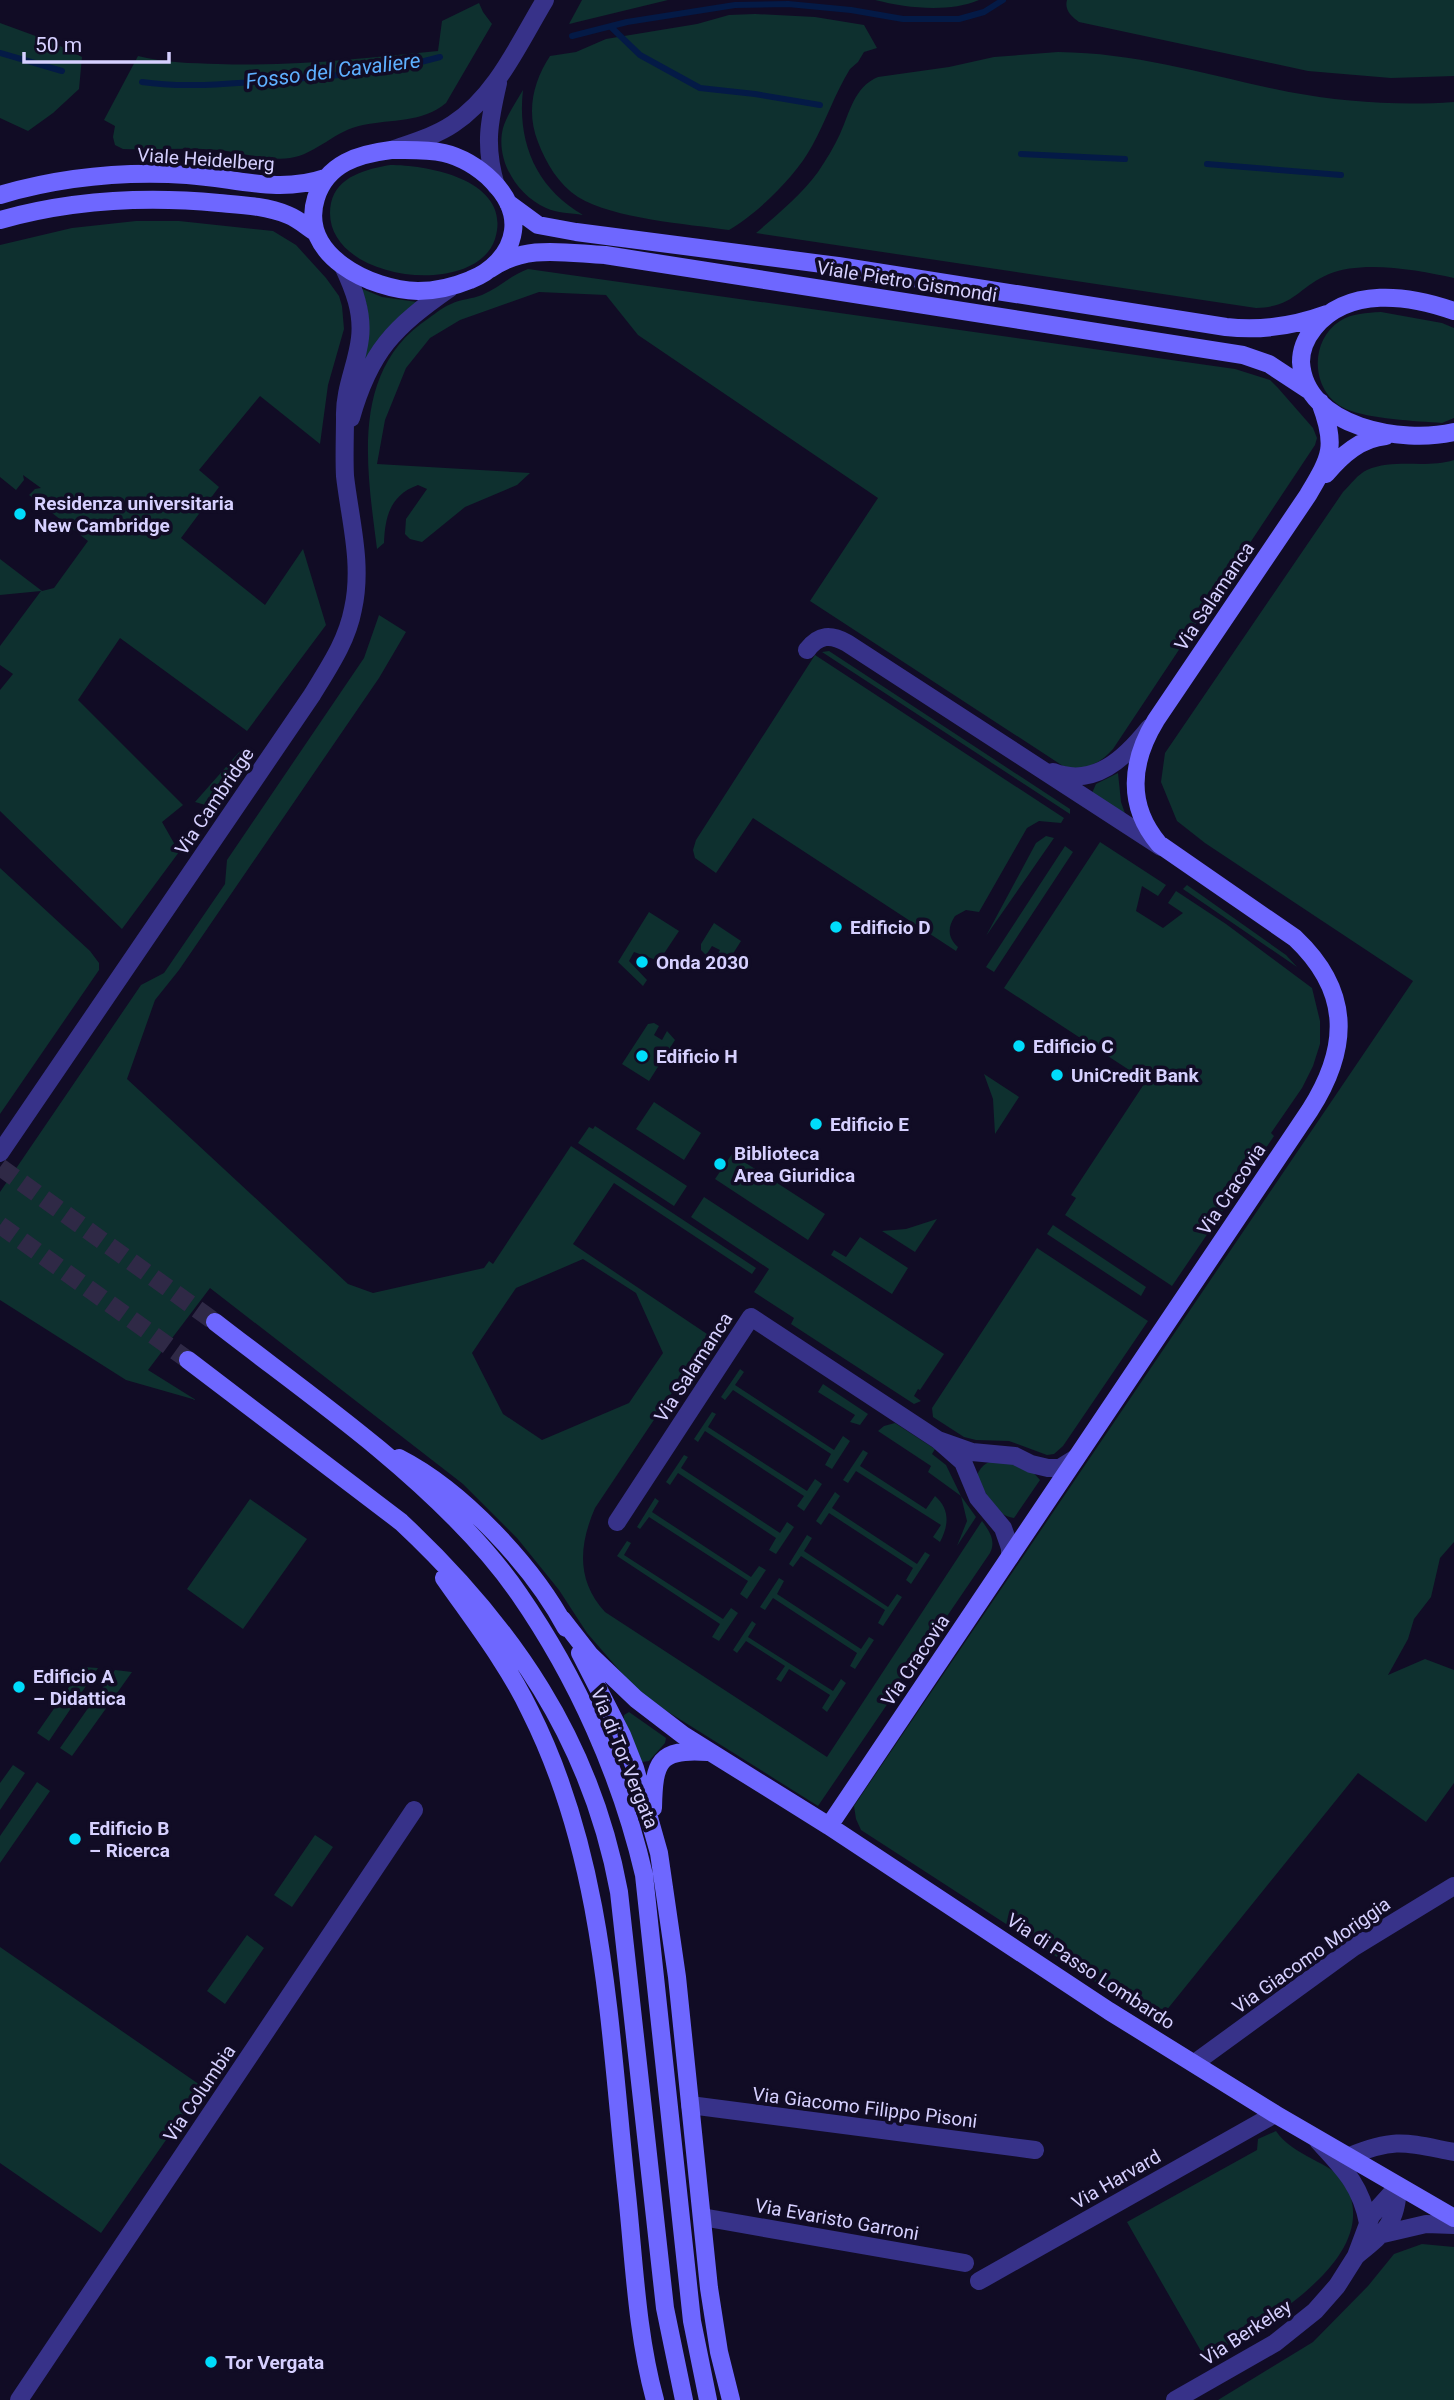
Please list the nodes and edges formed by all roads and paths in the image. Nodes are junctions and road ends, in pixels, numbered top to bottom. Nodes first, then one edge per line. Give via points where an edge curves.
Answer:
1 (545, 0) edge
2 (499, 77) junction
3 (391, 150) junction
4 (325, 178) junction
5 (496, 186) junction
6 (0, 195) edge
7 (508, 203) junction
8 (0, 220) edge
9 (315, 232) junction
10 (343, 266) junction
11 (490, 270) junction
12 (450, 288) junction
13 (1454, 311) edge
14 (1327, 314) junction
15 (1315, 397) junction
16 (1454, 432) edge
17 (1397, 435) junction
18 (346, 439) junction
19 (1308, 495) junction
20 (807, 650) dead end
21 (1156, 720) junction
22 (1029, 762) junction
23 (1172, 855) junction
24 (0, 1153) edge
25 (215, 1322) tunnel mouth
26 (188, 1360) tunnel mouth
27 (938, 1440) junction
28 (380, 1449) junction
29 (1076, 1458) junction
30 (1031, 1464) junction
31 (1047, 1502) junction
32 (991, 1514) junction
33 (1035, 1519) junction
34 (617, 1522) dead end
35 (416, 1537) junction
36 (1010, 1557) junction
37 (562, 1619) junction
38 (709, 1752) junction
39 (414, 1810) dead end
40 (829, 1826) junction
41 (653, 1829) junction
42 (1454, 1886) edge
43 (1196, 2063) junction
44 (690, 2105) junction
45 (1275, 2113) junction
46 (1314, 2137) junction
47 (1035, 2150) dead end
48 (1454, 2152) edge
49 (1350, 2156) junction
50 (1398, 2186) junction
51 (702, 2217) junction
52 (1454, 2218) edge
53 (1368, 2223) junction
54 (1454, 2225) edge
55 (1383, 2234) junction
56 (1356, 2256) junction
57 (965, 2263) dead end
58 (979, 2281) dead end
59 (19, 2400) edge
60 (655, 2400) edge
61 (684, 2400) edge
62 (708, 2400) edge
63 (730, 2400) edge
64 (1175, 2400) edge

1 - 2 street
2 - 3 street via 454,123
2 - 5 street via 487,138
3 - 4 street via 352,158
3 - 5 street via 451,155 475,167
4 - 6 street, Viale Heidelberg via 284,186 187,175 110,175 68,179
4 - 9 street via 313,206
5 - 7 street
7 - 11 street via 512,236
7 - 14 street, Viale Pietro Gismondi via 538,225 565,231 838,266 1226,327 1284,326
8 - 9 street via 90,202 185,201 279,212
9 - 10 street
10 - 12 street via 369,280 399,288
10 - 18 street, Via Cambridge via 355,293 361,325 347,391
11 - 12 street
11 - 15 street, Viale Pietro Gismondi via 524,253 605,255 1243,355 1269,364
12 - 18 street, Via Cambridge via 405,320 385,343 367,375
13 - 14 street, Viale Pietro Gismondi via 1404,299 1373,298 1345,304
14 - 15 street via 1311,331 1302,351 1302,367
15 - 17 street, Viale Pietro Gismondi via 1356,425
15 - 19 street via 1330,433 1330,447 1329,460
16 - 17 street
17 - 19 street via 1376,436 1358,444
18 - 24 street, Via Cambridge via 345,475 357,574 354,608 343,642 312,695
19 - 21 street, Via Salamanca
20 - 22 street via 819,638 836,637
21 - 22 street via 1122,757 1096,774 1069,777
21 - 23 street, Via Cracovia via 1138,760 1137,797 1150,833
22 - 23 street
23 - 29 street, Via Cracovia via 1313,955 1338,1005 1335,1059 1325,1087
25 - 28 street, Via di Tor Vergata
26 - 35 street
27 - 30 street, Via Salamanca via 972,1452 1015,1455
27 - 32 street, Via Salamanca via 963,1462 978,1498
27 - 34 street, Via Salamanca via 751,1317
28 - 37 street via 436,1479 463,1503 522,1564
28 - 62 street, Via di Tor Vergata via 452,1517 519,1594 573,1685 625,1804 645,1882 690,2309
29 - 30 street, Via Salamanca via 1060,1468
29 - 31 street, Via Cracovia
30 - 31 street via 1047,1484
31 - 33 street, Via Cracovia
32 - 33 street via 1011,1525
32 - 36 street, Via Salamanca via 1006,1532
33 - 36 street, Via Cracovia
35 - 60 street via 529,1709 558,1775 587,1867 601,1946 641,2318
35 - 61 street via 488,1613 537,1679 576,1751 609,1843 619,1892 665,2308
36 - 40 street, Via Cracovia
37 - 38 street, Via di Passo Lombardo via 590,1655 641,1704
37 - 41 street, Via di Tor Vergata via 622,1735
38 - 40 street, Via di Passo Lombardo
38 - 41 street via 680,1751 658,1766
39 - 59 street, Via Columbia
40 - 43 street, Via di Passo Lombardo
41 - 44 street, Via di Tor Vergata via 677,1977
42 - 43 street, Via Giacomo Moriggia via 1354,1947
43 - 45 street, Via di Passo Lombardo
44 - 47 street, Via Giacomo Filippo Pisoni
44 - 51 street, Via di Tor Vergata
45 - 46 street, Via di Passo Lombardo
45 - 58 street, Via Harvard
46 - 49 street, Via di Passo Lombardo
46 - 53 street via 1351,2177
48 - 49 street via 1398,2142
49 - 50 street, Via di Passo Lombardo
50 - 52 street, Via di Passo Lombardo
50 - 53 street, Via Berkeley
50 - 55 street, Via Berkeley via 1394,2218
51 - 57 street, Via Evaristo Garroni
51 - 63 street, Via di Tor Vergata via 713,2320
53 - 56 street, Via Berkeley
54 - 55 street via 1413,2226
55 - 56 street, Via Berkeley
56 - 64 street, Via Berkeley via 1337,2286 1301,2324

